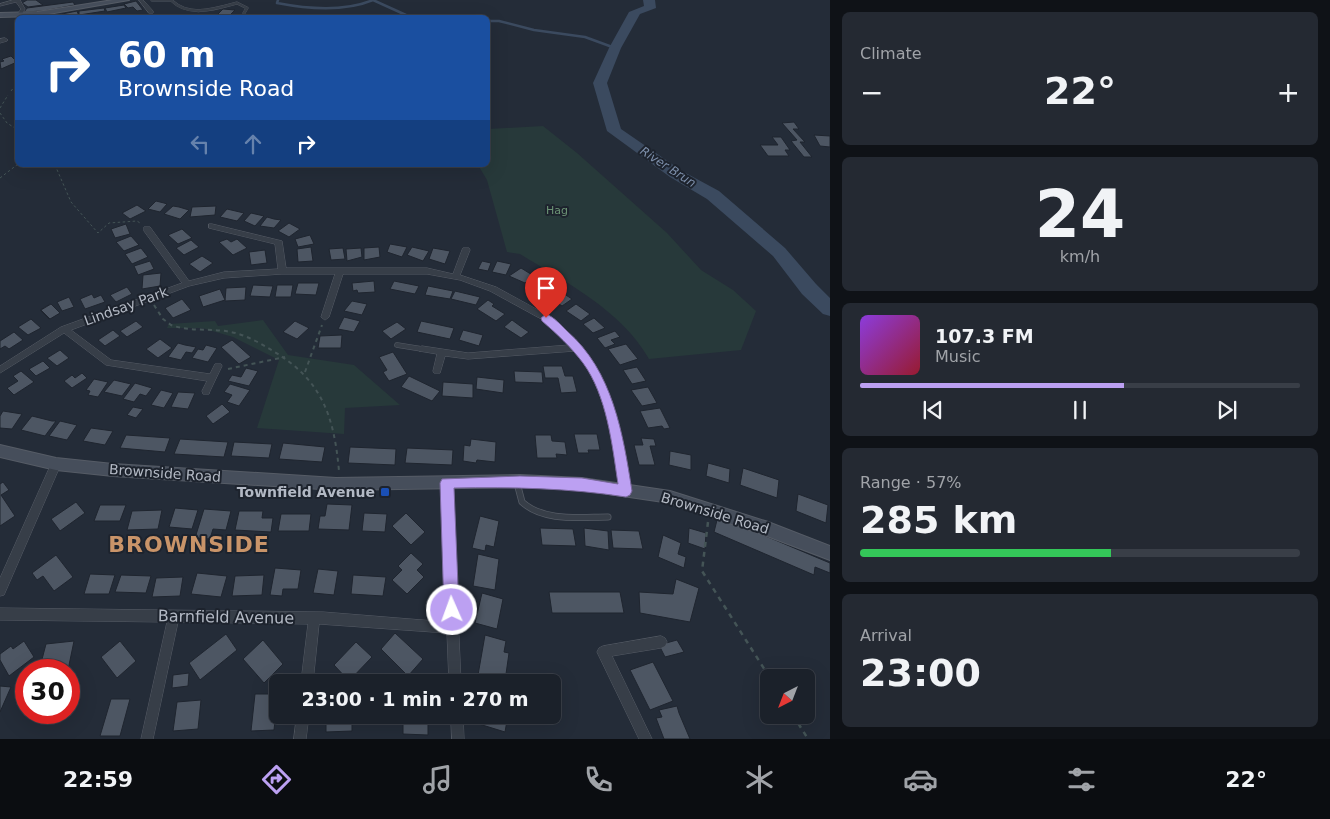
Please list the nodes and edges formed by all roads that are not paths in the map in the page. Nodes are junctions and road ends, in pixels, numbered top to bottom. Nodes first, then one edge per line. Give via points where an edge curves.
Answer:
1 (17, 0) edge
2 (126, 0) edge
3 (141, 0) edge
4 (152, 0) edge
5 (238, 1) edge
6 (0, 5) edge
7 (151, 12) dead end
8 (244, 13) dead end
9 (0, 15) edge
10 (19, 15) joint
11 (48, 15) edge
12 (212, 226) dead end
13 (147, 229) road end
14 (223, 229) junction
15 (216, 237) dead end
16 (466, 250) dead end
17 (340, 270) junction
18 (282, 271) junction
19 (456, 277) junction
20 (187, 284) junction
21 (325, 316) road end
22 (64, 329) junction
23 (397, 344) dead end
24 (576, 348) junction
25 (422, 349) joint
26 (442, 352) junction
27 (0, 370) edge
28 (437, 371) dead end
29 (206, 391) dead end
30 (0, 451) edge
31 (56, 464) junction
32 (516, 481) junction
33 (447, 483) junction
34 (626, 491) junction
35 (608, 517) dead end
36 (830, 553) edge
37 (0, 591) edge
38 (0, 614) edge
39 (174, 616) junction
40 (314, 618) junction
41 (452, 628) junction
42 (661, 642) dead end
43 (308, 674) edge
44 (455, 674) edge
45 (302, 724) edge
46 (457, 724) edge
47 (148, 739) edge
48 (300, 739) edge
49 (458, 739) edge
50 (646, 739) edge

1 - 6 street
1 - 10 street via 23,8
2 - 11 street
3 - 7 street
4 - 5 lane via 171,0 177,6 203,12
5 - 8 lane via 247,8
9 - 10 street
12 - 14 street
13 - 20 street, Lindsay Park
14 - 15 street
14 - 18 street via 279,243
16 - 19 street
17 - 18 street, Lindsay Park
17 - 19 street, Lindsay Park via 427,271
17 - 21 street
18 - 20 street, Lindsay Park via 224,275
19 - 24 street, Lindsay Park via 522,303 546,318
20 - 22 street, Lindsay Park
22 - 27 street, Lindsay Park
22 - 29 street, Lindsay Park via 109,363 215,372
23 - 25 lane
24 - 26 street via 468,356
24 - 34 street, Lindsay Park via 588,361 607,401
25 - 26 street
26 - 28 street
30 - 31 street, Brownside Road
31 - 33 street, Brownside Road via 340,484
31 - 37 street
32 - 33 street, Brownside Road
32 - 34 street, Brownside Road via 582,484
32 - 35 lane via 520,500 538,514
33 - 41 street
34 - 36 street, Brownside Road via 670,497 718,511
38 - 39 street, Barnfield Avenue
39 - 40 street, Barnfield Avenue
39 - 47 street
40 - 41 street, Barnfield Avenue
40 - 43 street
41 - 44 street
42 - 50 street via 603,652
45 - 48 street
46 - 49 street

